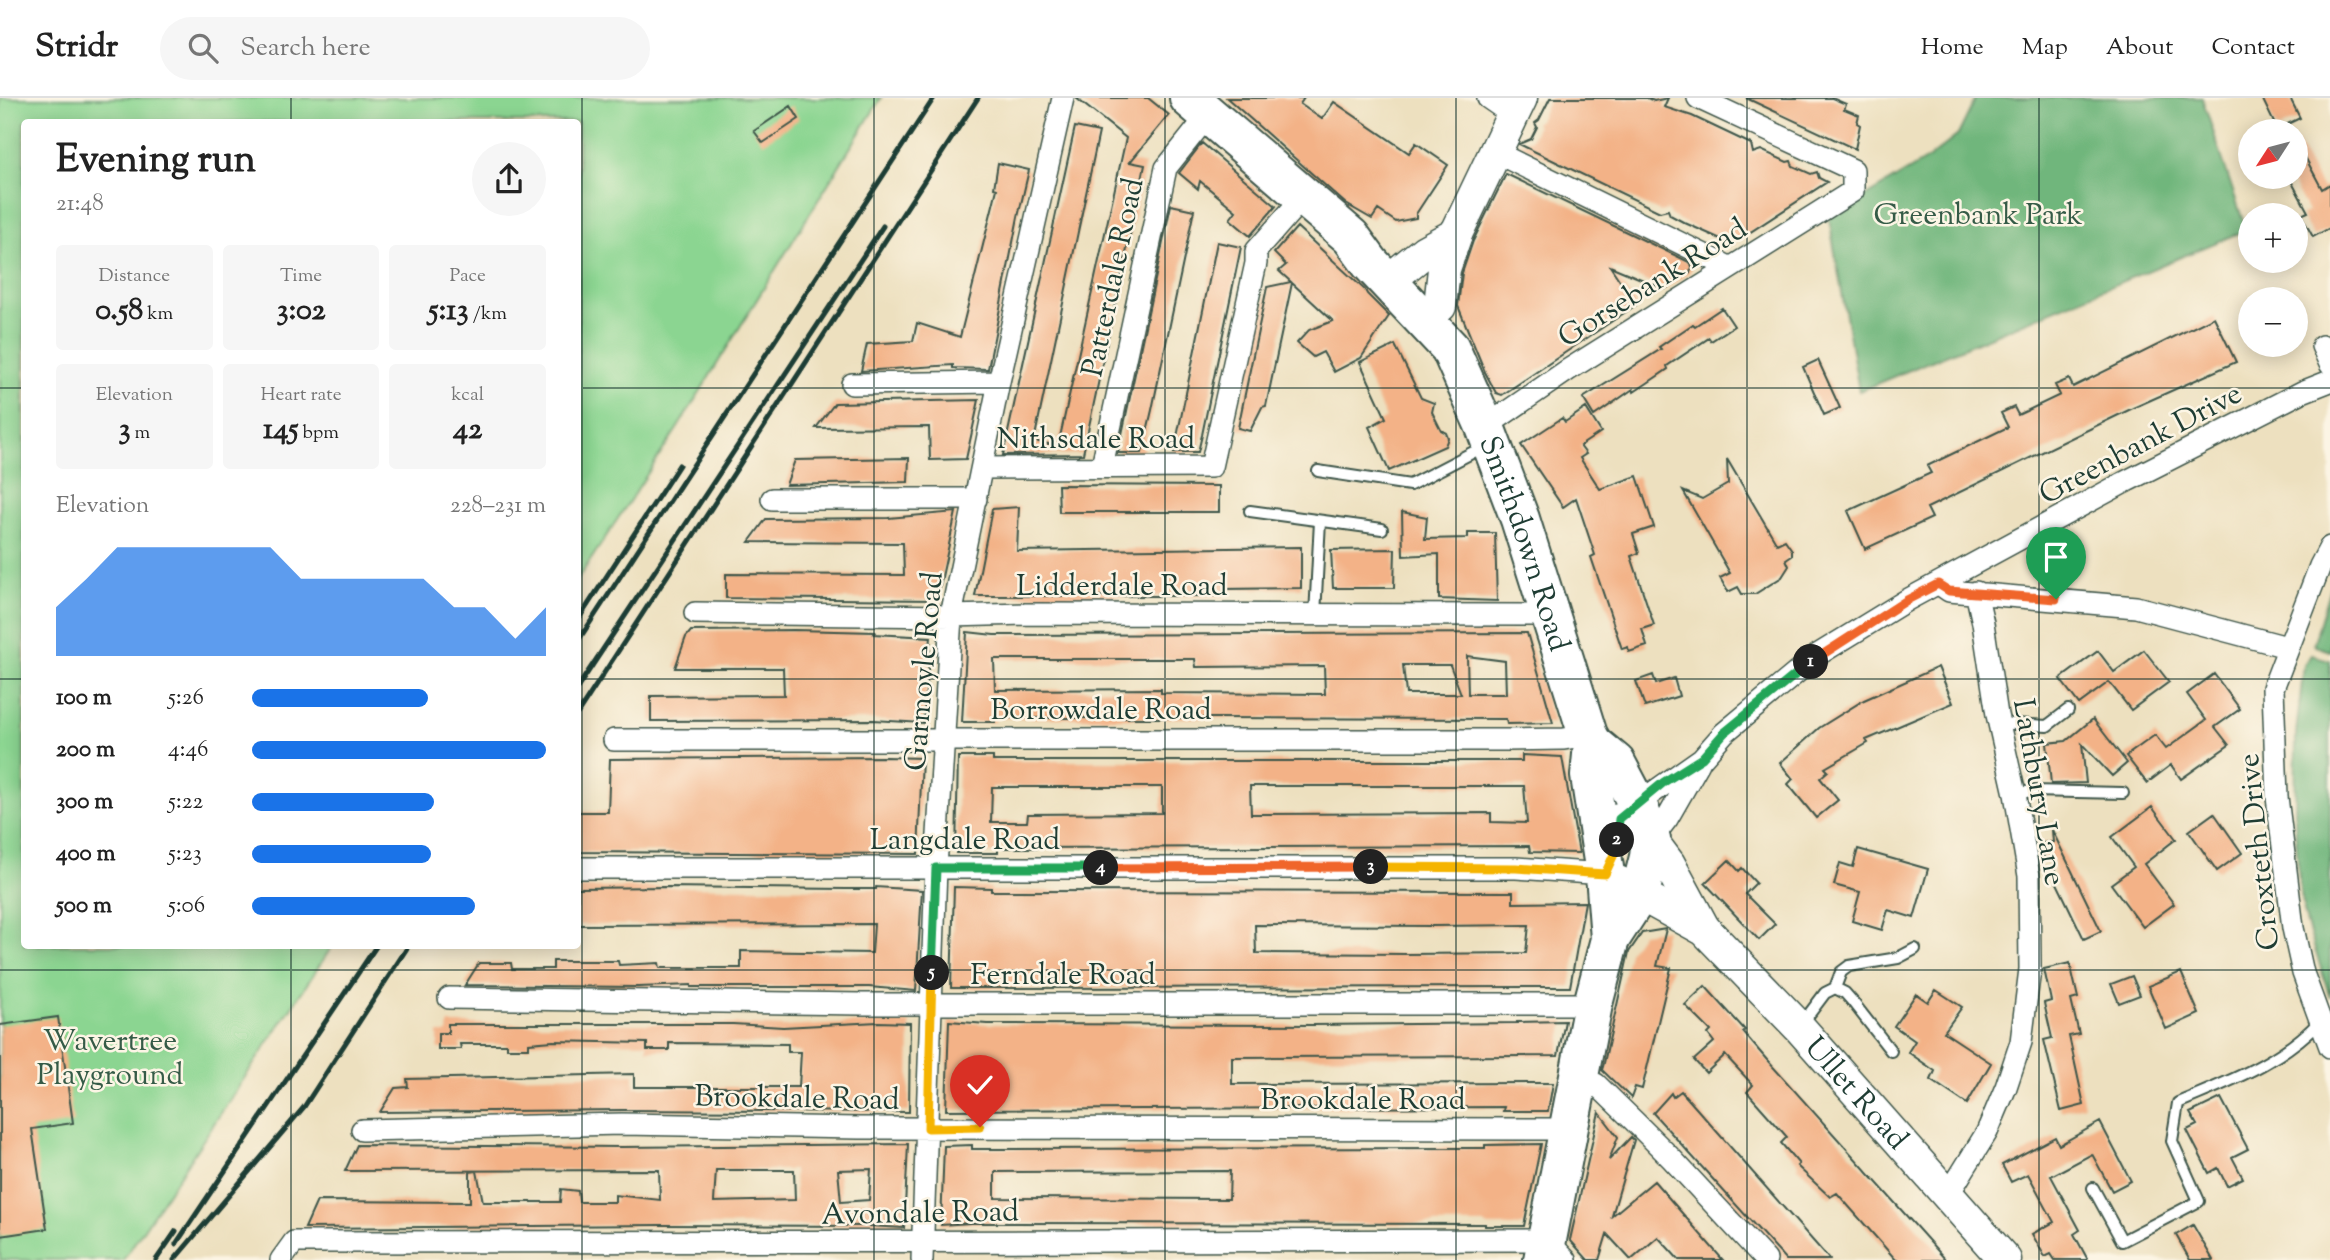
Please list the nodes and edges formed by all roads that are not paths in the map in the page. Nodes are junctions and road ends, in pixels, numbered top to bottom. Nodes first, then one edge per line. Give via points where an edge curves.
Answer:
1 (1063, 98) edge
2 (1488, 98) edge
3 (1698, 98) edge
4 (1199, 106) edge
5 (1518, 107) edge
6 (1497, 153) junction
7 (1305, 195) junction
8 (1456, 234) junction
9 (1729, 267) junction
10 (1396, 273) junction
11 (1440, 306) junction
12 (1450, 348) junction
13 (2330, 381) edge
14 (999, 382) junction
15 (852, 384) dead end
16 (1488, 435) junction
17 (1102, 466) junction
18 (982, 468) junction
19 (1318, 471) dead end
20 (772, 499) dead end
21 (976, 499) junction
22 (1250, 511) dead end
23 (1320, 521) junction
24 (1381, 529) dead end
25 (2330, 547) edge
26 (1938, 584) junction
27 (1976, 592) junction
28 (695, 613) dead end
29 (1315, 615) junction
30 (1549, 615) junction
31 (951, 616) junction
32 (2287, 647) junction
33 (2068, 710) dead end
34 (1999, 723) junction
35 (945, 739) junction
36 (1591, 739) junction
37 (614, 740) dead end
38 (1702, 758) junction
39 (2123, 793) dead end
40 (2015, 794) junction
41 (1628, 811) junction
42 (1651, 840) junction
43 (936, 868) junction
44 (581, 869) edge
45 (1605, 874) junction
46 (1640, 893) junction
47 (1705, 930) junction
48 (1610, 939) junction
49 (1915, 949) dead end
50 (1835, 988) junction
51 (449, 998) dead end
52 (930, 1004) junction
53 (1593, 1004) junction
54 (2319, 1022) junction
55 (1800, 1027) junction
56 (2330, 1047) edge
57 (1891, 1051) dead end
58 (1580, 1078) junction
59 (928, 1128) junction
60 (1567, 1129) junction
61 (362, 1130) dead end
62 (2093, 1188) dead end
63 (1948, 1195) junction
64 (923, 1250) edge
65 (1552, 1253) edge
66 (281, 1260) edge
67 (1766, 1260) edge
68 (2005, 1260) edge

1 - 14 street, Garmoyle Road
2 - 5 street
3 - 9 street, Gorsebank Road via 1853,170 1853,191
4 - 7 highway, Smithdown Road
4 - 17 street, Patterdale Road via 1166,168
5 - 6 main road
6 - 8 main road
6 - 9 street
7 - 10 highway, Smithdown Road via 1351,237 1370,263
7 - 17 street, Nithsdale Road via 1256,251 1211,467
8 - 10 main road
8 - 11 main road via 1444,269
9 - 16 street, Gorsebank Road via 1568,370
10 - 11 highway, Smithdown Road via 1425,284
10 - 12 highway, Smithdown Road
11 - 12 highway, Smithdown Road via 1449,321
12 - 16 highway, Smithdown Road
13 - 26 street, Greenbank Drive via 2123,483
14 - 15 street
14 - 18 street, Garmoyle Road
16 - 19 lane via 1409,485
16 - 30 highway, Smithdown Road
17 - 18 street, Nithsdale Road
18 - 21 street, Garmoyle Road
20 - 21 street
21 - 31 street, Garmoyle Road
22 - 23 lane
23 - 24 lane
23 - 29 lane
25 - 32 street, Croxteth Drive
26 - 27 street via 1949,591
26 - 38 street, Greenbank Drive via 1819,654 1724,733
27 - 32 street via 2136,607
27 - 34 street, Lathbury Lane
28 - 31 street, Lidderdale Road
29 - 30 street, Lidderdale Road
29 - 31 street, Lidderdale Road
30 - 36 highway, Smithdown Road
31 - 35 street, Garmoyle Road
32 - 54 street, Croxteth Drive via 2273,688 2277,797 2293,928
33 - 34 lane via 2047,726
34 - 40 street, Lathbury Lane
35 - 36 street, Borrowdale Road
35 - 37 street, Borrowdale Road
35 - 43 street, Garmoyle Road
36 - 41 highway, Smithdown Road via 1616,763
36 - 45 highway, Smithdown Road via 1590,776
38 - 41 street, Greenbank Drive
38 - 42 street
39 - 40 lane
40 - 63 street, Lathbury Lane via 2029,876 2030,969 2021,1042 1987,1132
41 - 42 highway, Smithdown Road
41 - 45 street
42 - 46 highway, Smithdown Road
42 - 47 main road, Ullet Road
43 - 44 street, Langdale Road
43 - 45 street, Langdale Road via 1516,868
43 - 52 street, Garmoyle Road
45 - 46 main road, Ullet Road
45 - 48 highway, Smithdown Road
46 - 47 main road, Ullet Road
46 - 48 highway, Smithdown Road
47 - 55 main road, Ullet Road
48 - 53 highway, Smithdown Road
49 - 50 lane via 1898,958 1849,966 1841,972
50 - 55 lane via 1825,993
50 - 57 lane via 1845,993
51 - 52 street, Ferndale Road
52 - 53 street, Ferndale Road
52 - 59 street, Garmoyle Road
53 - 58 highway, Smithdown Road
54 - 56 street, Croxteth Drive
54 - 62 lane via 2293,1047 2258,1068 2178,1104 2172,1141 2199,1201 2122,1241
55 - 63 main road, Ullet Road
58 - 60 highway, Smithdown Road
58 - 67 street via 1596,1084 1635,1122
59 - 60 street, Brookdale Road
59 - 61 street, Brookdale Road via 619,1124
59 - 64 street, Garmoyle Road
60 - 65 highway, Smithdown Road
63 - 68 main road, Ullet Road
64 - 65 street, Avondale Road
64 - 66 street, Avondale Road via 833,1243 293,1241

